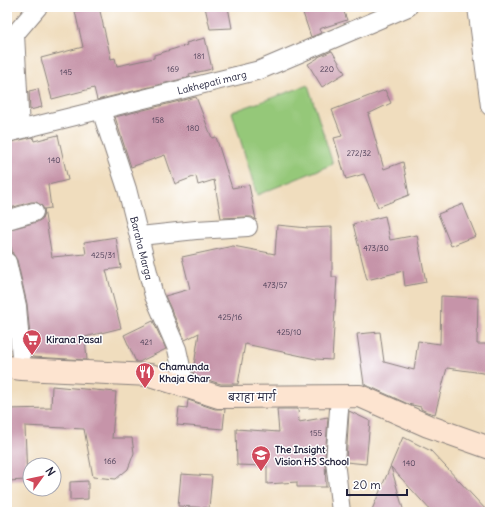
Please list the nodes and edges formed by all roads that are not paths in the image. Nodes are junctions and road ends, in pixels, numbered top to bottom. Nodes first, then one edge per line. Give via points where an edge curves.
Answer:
1 (38, 7) edge
2 (408, 7) edge
3 (477, 7) edge
4 (490, 106) edge
5 (101, 110) junction
6 (14, 131) edge
7 (34, 212) dead end
8 (7, 220) edge
9 (248, 227) dead end
10 (140, 236) junction
11 (7, 262) edge
12 (15, 368) edge
13 (185, 385) junction
14 (340, 397) junction
15 (490, 448) edge
16 (341, 512) edge

1 - 6 street via 16,34
2 - 5 street, Lakhepati marg via 260,70
3 - 4 street
5 - 6 street, Lakhepati marg
5 - 10 street, Baraha Marga
7 - 8 street
9 - 10 street
10 - 13 street, Baraha Marga via 154,296 177,349
11 - 12 street via 17,306
12 - 13 main road, बराहा मार्ग via 150,375
13 - 14 main road, बराहा मार्ग via 219,397
14 - 15 main road, बराहा मार्ग via 360,396 428,426
14 - 16 street via 335,461

